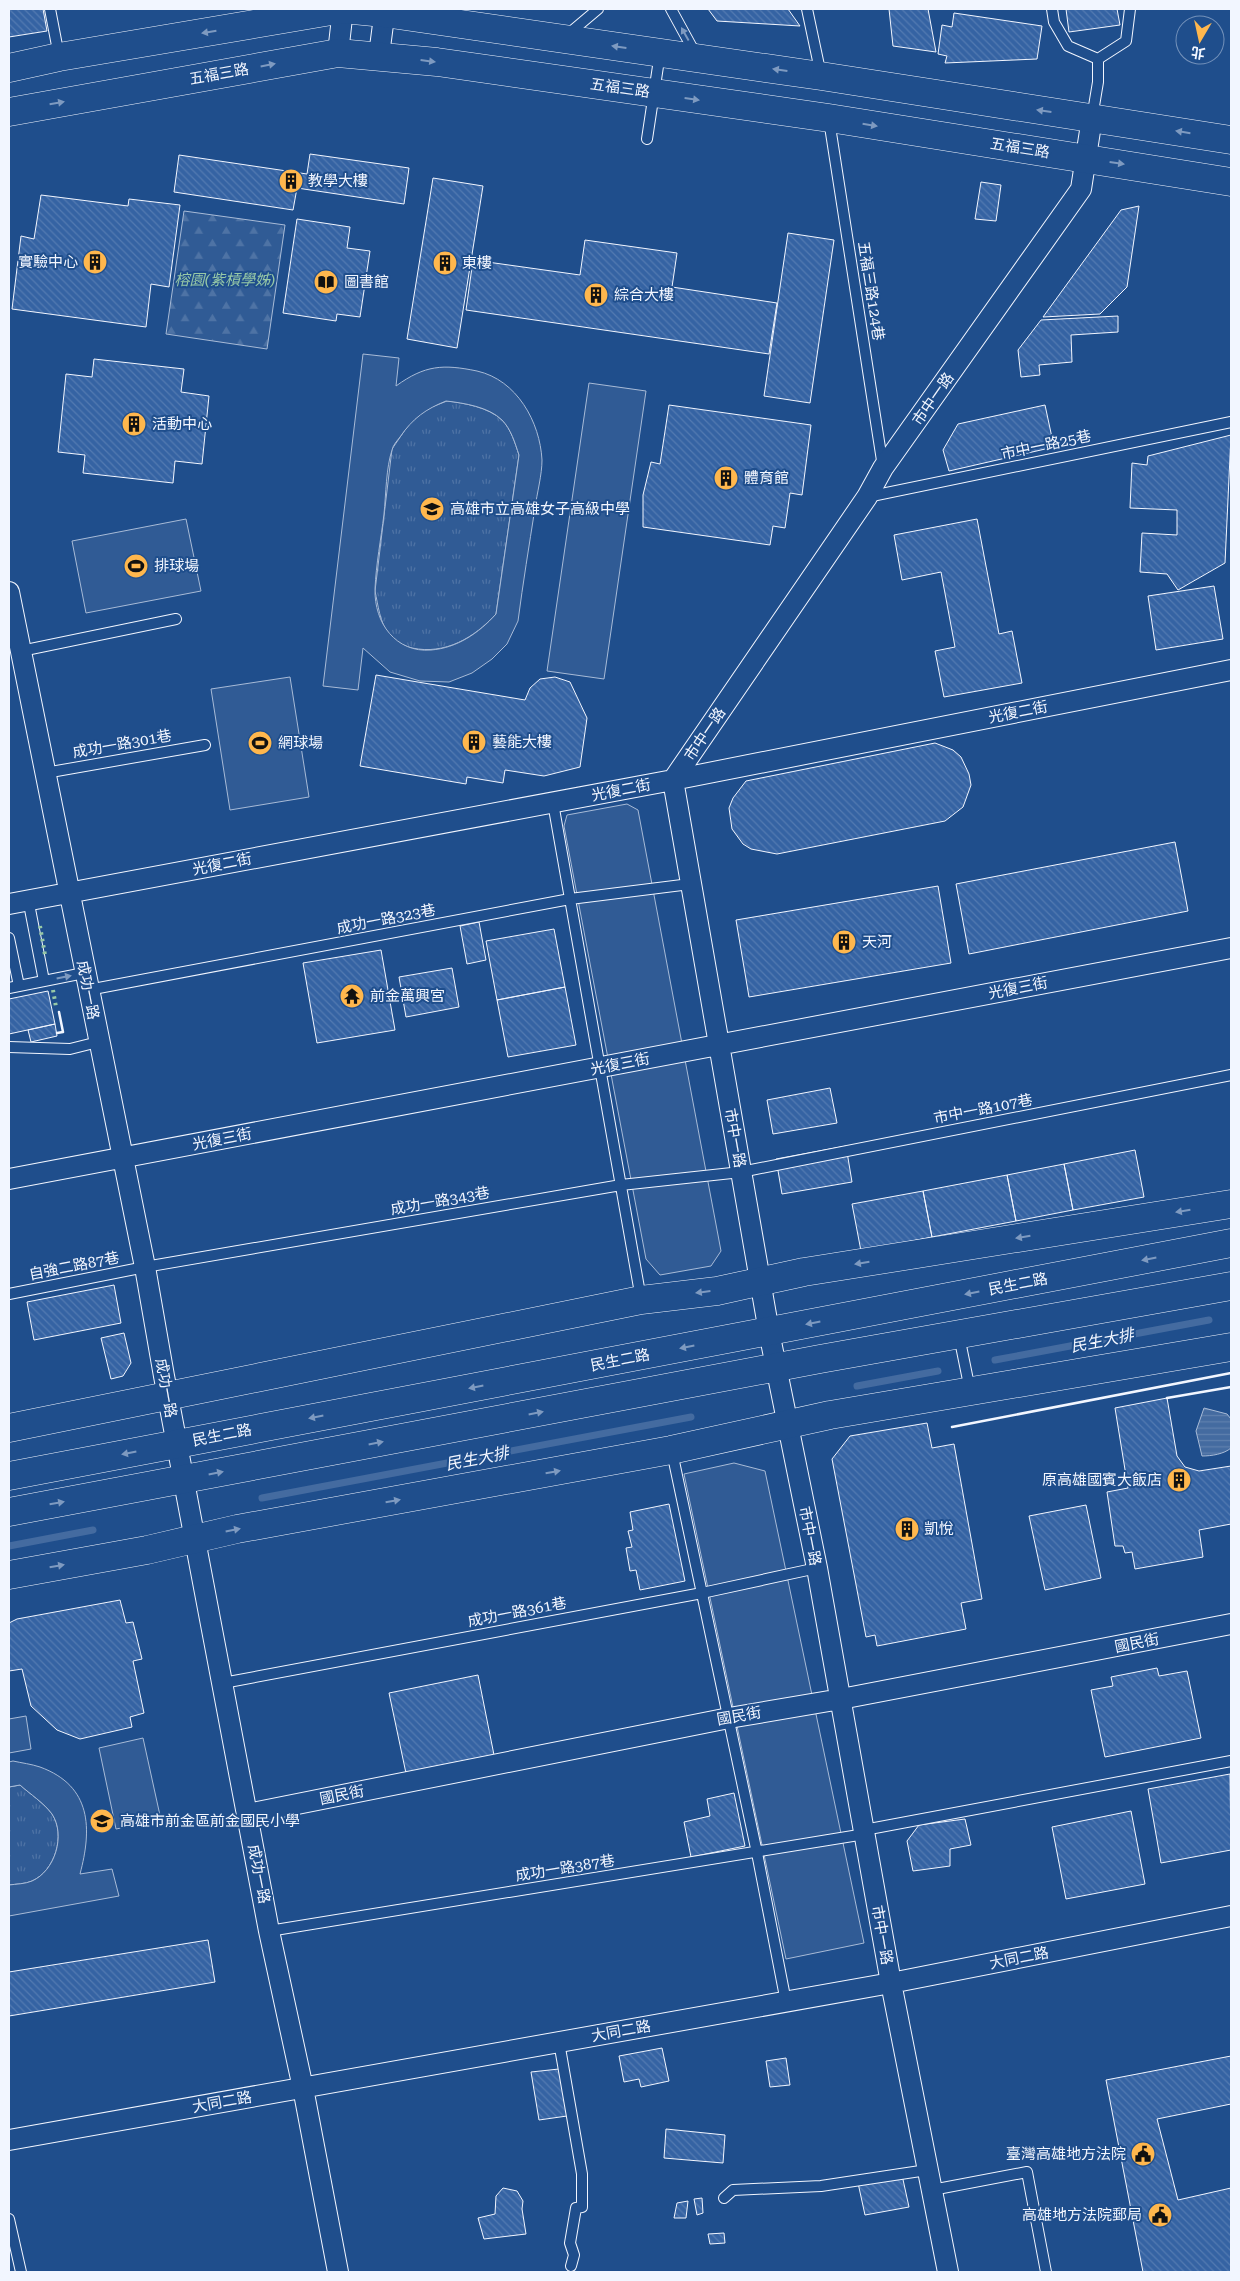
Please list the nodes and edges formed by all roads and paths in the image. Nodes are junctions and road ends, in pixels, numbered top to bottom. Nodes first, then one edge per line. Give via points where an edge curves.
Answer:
1 (50, 9) edge
2 (343, 9) edge
3 (598, 9) edge
4 (671, 9) edge
5 (807, 9) edge
6 (1052, 9) edge
7 (1130, 9) edge
8 (385, 11) edge
9 (562, 39) junction
10 (338, 52) junction
11 (660, 53) junction
12 (379, 55) junction
13 (59, 56) junction
14 (698, 59) junction
15 (1098, 59) junction
16 (9, 68) edge
17 (821, 76) junction
18 (654, 93) junction
19 (9, 112) edge
20 (829, 118) junction
21 (1092, 118) junction
22 (647, 138) dead end
23 (1231, 140) edge
24 (1086, 158) junction
25 (1231, 182) edge
26 (1231, 422) edge
27 (883, 468) junction
28 (867, 497) junction
29 (9, 592) edge
30 (176, 619) dead end
31 (15, 652) edge
32 (1231, 670) edge
33 (205, 745) dead end
34 (45, 773) junction
35 (673, 780) junction
36 (553, 803) junction
37 (690, 884) junction
38 (70, 892) junction
39 (570, 899) junction
40 (9, 904) edge
41 (32, 904) junction
42 (9, 914) edge
43 (9, 938) edge
44 (1231, 948) edge
45 (44, 981) junction
46 (86, 982) junction
47 (14, 987) edge
48 (98, 1042) junction
49 (719, 1045) junction
50 (9, 1047) edge
51 (600, 1068) junction
52 (1231, 1076) edge
53 (122, 1158) junction
54 (741, 1172) junction
55 (9, 1179) edge
56 (621, 1185) junction
57 (1231, 1204) edge
58 (1231, 1243) edge
59 (145, 1267) junction
60 (760, 1280) junction
61 (1231, 1286) edge
62 (9, 1294) edge
63 (641, 1300) junction
64 (769, 1332) junction
65 (958, 1335) junction
66 (1231, 1347) edge
67 (777, 1367) junction
68 (970, 1390) junction
69 (168, 1396) junction
70 (788, 1425) junction
71 (9, 1428) edge
72 (176, 1444) junction
73 (672, 1450) junction
74 (9, 1476) edge
75 (183, 1480) junction
76 (9, 1512) edge
77 (194, 1538) junction
78 (816, 1568) junction
79 (9, 1575) edge
80 (702, 1593) junction
81 (1231, 1624) edge
82 (223, 1683) junction
83 (841, 1699) junction
84 (729, 1718) junction
85 (1231, 1761) edge
86 (248, 1814) junction
87 (864, 1832) junction
88 (757, 1853) junction
89 (1231, 1916) edge
90 (269, 1931) junction
91 (891, 1983) junction
92 (786, 2002) junction
93 (559, 2042) junction
94 (303, 2088) junction
95 (9, 2140) edge
96 (927, 2170) junction
97 (932, 2190) junction
98 (724, 2198) dead end
99 (9, 2219) edge
100 (571, 2266) dead end
101 (335, 2271) edge
102 (21, 2272) edge
103 (948, 2272) edge
104 (1046, 2272) edge

1 - 13 lane
2 - 8 main road
2 - 10 street
2 -> 13 main road
3 - 9 lane
14 -> 4 lane
5 - 17 lane
6 - 15 lane via 1054,22 1068,46
7 - 15 lane via 1126,41
8 - 9 main road
8 - 12 street
11 -> 9 main road
10 - 12 main road, 五福三路
19 -> 10 main road, 五福三路
11 - 14 main road
11 - 18 lane
12 -> 18 main road, 五福三路
13 - 16 main road
17 -> 14 main road
15 - 21 lane
21 -> 17 main road
18 -> 20 main road, 五福三路
18 - 22 lane
20 -> 24 main road, 五福三路
20 - 27 lane, 五福三路124巷
23 -> 21 main road
21 - 24 street, 市中一路
24 -> 25 main road, 五福三路
24 - 27 street, 市中一路 via 1081,189
26 - 28 lane, 市中一路25巷
27 - 28 street, 市中一路
28 - 35 street, 市中一路
29 - 31 street, 成功一路
30 - 31 lane
31 - 34 street, 成功一路
32 - 35 street, 光復二街
33 - 34 lane, 成功一路301巷
34 - 38 street, 成功一路
35 - 36 street, 光復二街
35 - 37 street, 市中一路
36 - 38 street, 光復二街
36 - 39 lane
37 - 39 lane, 成功一路323巷
37 - 49 street, 市中一路
38 - 41 street, 光復二街
38 - 46 street, 成功一路
39 - 46 lane, 成功一路323巷
39 - 51 lane
40 - 41 street, 光復二街
41 - 42 lane
41 - 45 lane
43 - 47 lane
44 - 49 street, 光復三街
45 -> 46 lane, 成功一路323巷
45 - 47 lane, 成功一路323巷
46 - 48 street, 成功一路
48 - 50 lane via 70,1049
48 - 53 street, 成功一路
49 - 51 street, 光復三街
49 - 54 street, 市中一路
51 - 53 street, 光復三街
51 - 56 lane
52 - 54 lane, 市中一路107巷
53 - 55 street, 光復三街
53 - 59 street, 成功一路
54 - 56 lane, 成功一路343巷
54 - 60 street, 市中一路
56 - 59 lane, 成功一路343巷
56 - 63 lane
57 -> 60 main road
58 -> 64 main road, 民生二路
59 - 62 lane, 自強二路87巷
59 - 69 street, 成功一路
60 -> 63 main road via 717,1290
60 - 64 street, 市中一路
61 - 65 main road
63 - 69 main road
64 - 67 street, 市中一路
64 -> 72 main road, 民生二路
65 - 67 main road
65 - 68 lane
66 - 68 main road
67 - 70 street, 市中一路
75 -> 67 main road
68 - 70 main road
69 - 71 main road
69 - 72 street, 成功一路
70 - 73 main road
70 - 78 street, 市中一路
72 -> 74 main road, 民生二路
72 - 75 street, 成功一路
77 -> 73 main road
73 - 80 lane
76 -> 75 main road
75 - 77 street, 成功一路
79 -> 77 main road via 147,1550
77 - 82 street, 成功一路
78 - 80 lane, 成功一路361巷
78 - 83 street, 市中一路
80 - 82 lane, 成功一路361巷
80 - 84 lane
81 - 83 street, 國民街
82 - 86 street, 成功一路
83 - 84 street, 國民街
83 - 87 street, 市中一路
84 - 86 street, 國民街
84 - 88 lane
85 - 87 lane, 成功一路387巷
86 - 90 street, 成功一路
87 - 88 lane, 成功一路387巷
87 - 91 street, 市中一路
88 - 90 lane, 成功一路387巷
88 - 92 lane
89 - 91 street, 大同二路
90 - 94 street, 成功一路
91 - 92 street, 大同二路
91 - 96 street, 市中一路
92 - 93 street, 大同二路
93 - 94 street, 大同二路
93 - 100 lane via 582,2174 582,2207 576,2208 570,2243 574,2255
94 - 95 street, 大同二路
94 - 101 street, 成功一路
96 - 97 street, 市中一路
96 - 98 lane via 821,2186 733,2190
97 - 103 street, 市中一路
97 - 104 lane via 1027,2172
99 - 102 lane

